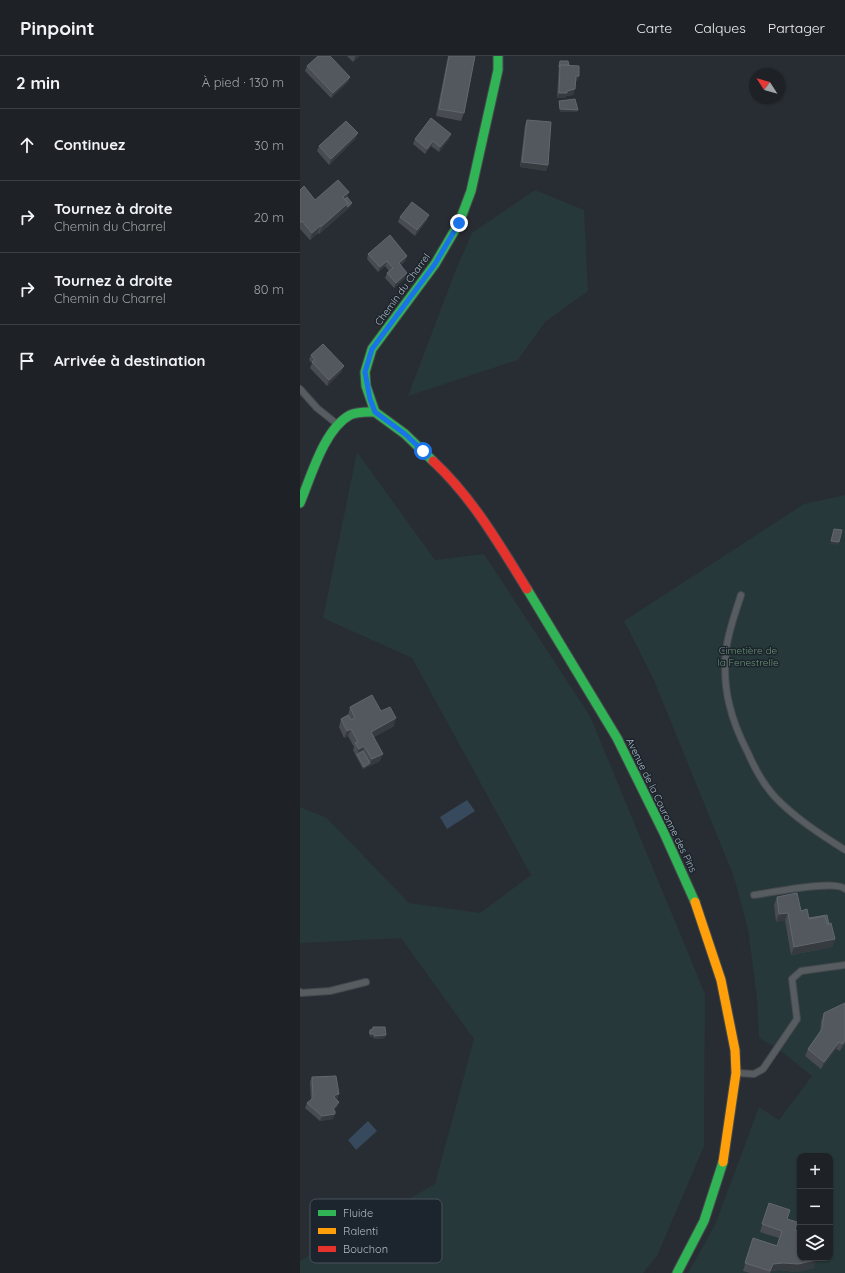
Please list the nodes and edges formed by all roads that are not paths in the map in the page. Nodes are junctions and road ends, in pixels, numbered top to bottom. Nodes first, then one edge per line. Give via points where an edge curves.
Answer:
1 (498, 56) edge
2 (300, 389) edge
3 (375, 412) junction
4 (337, 424) junction
5 (300, 503) edge
6 (741, 595) dead end
7 (845, 850) edge
8 (845, 889) edge
9 (754, 896) dead end
10 (845, 965) edge
11 (366, 982) dead end
12 (300, 992) edge
13 (736, 1073) junction
14 (676, 1273) edge

1 - 3 street, Chemin du Charrel via 498,70 471,191 459,223 435,264 382,334 368,358 366,386
2 - 4 lane via 317,408
3 - 4 street via 350,415
3 - 13 street, Avenue de la Couronne des Pins via 405,434 446,473 492,532 617,738 664,833 702,921 721,980 735,1050
4 - 5 street
6 - 7 lane via 726,652 726,690 735,726 759,777 775,797 810,828
8 - 9 lane via 842,886 825,885
10 - 13 lane via 800,971 792,979 797,1019 763,1069 754,1074
11 - 12 lane via 330,991
13 - 14 street, Avenue de la Couronne des Pins via 723,1162 704,1221

